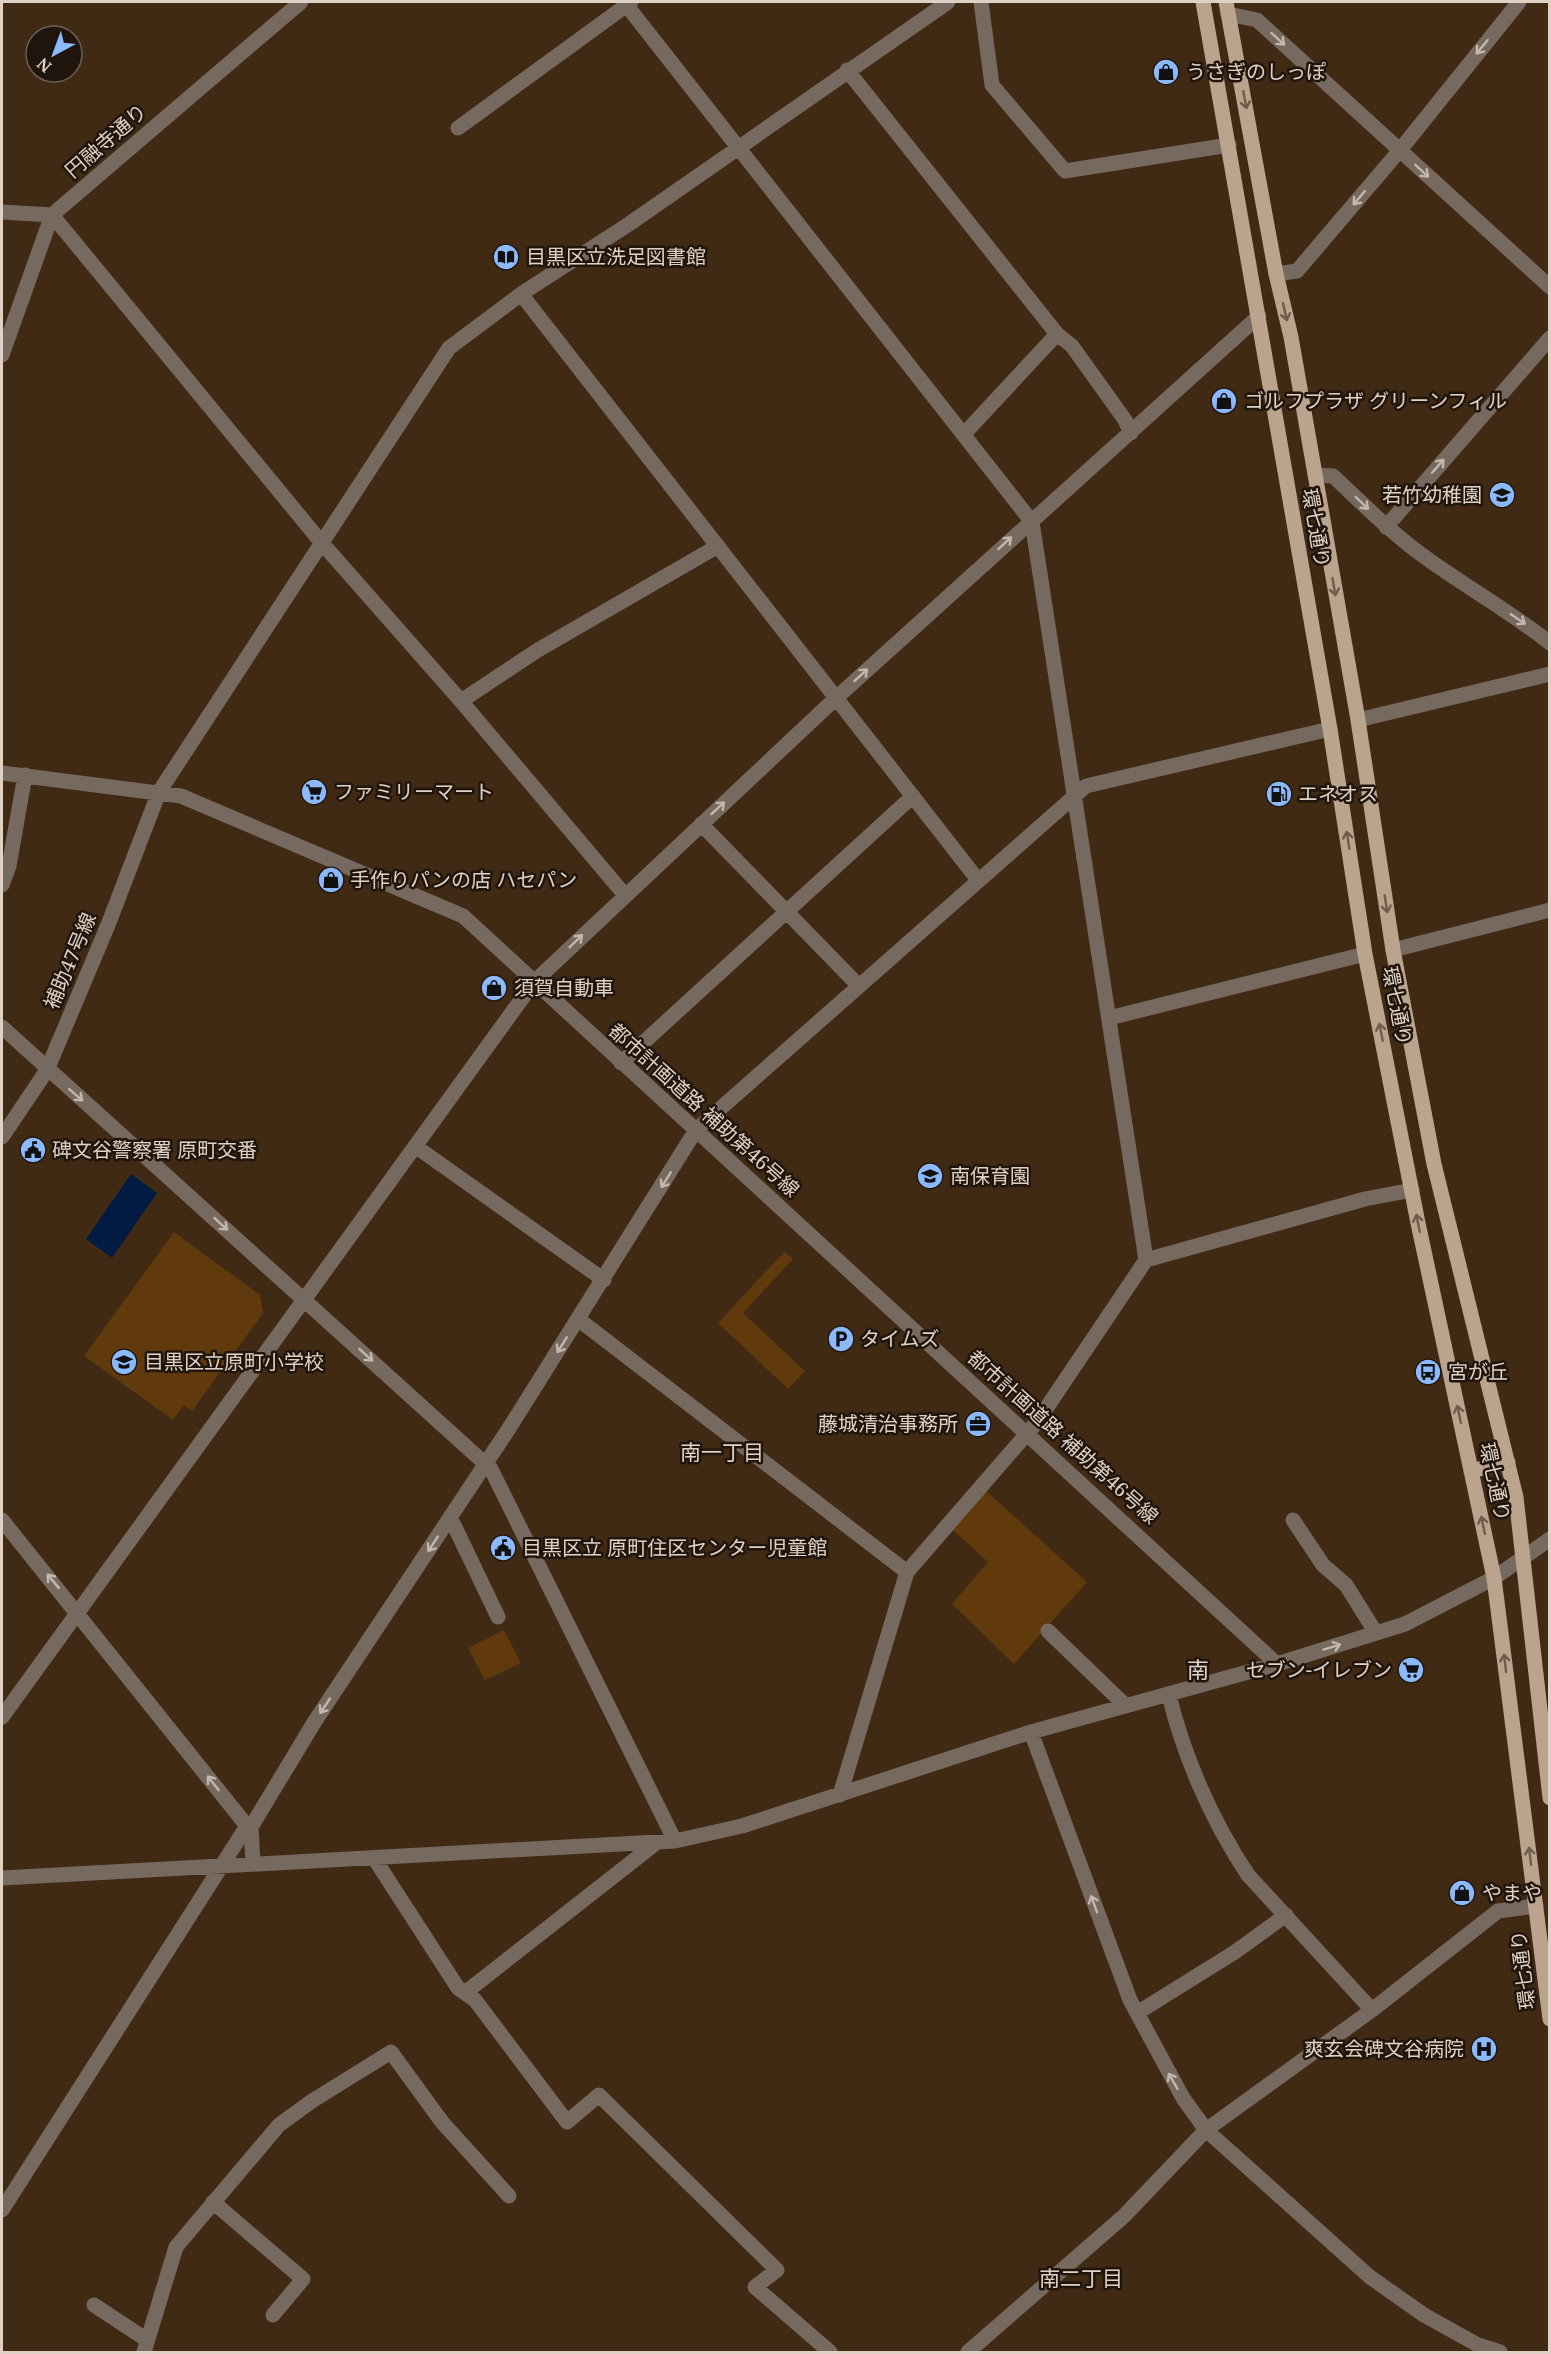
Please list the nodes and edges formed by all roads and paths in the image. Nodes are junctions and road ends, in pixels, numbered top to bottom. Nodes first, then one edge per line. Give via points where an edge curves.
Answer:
1 (301, 2) edge
2 (948, 2) edge
3 (981, 2) edge
4 (1203, 2) edge
5 (628, 3) edge
6 (1511, 4) edge
7 (1227, 8) edge
8 (847, 70) junction
9 (458, 128) dead end
10 (1229, 145) junction
11 (737, 148) junction
12 (1400, 150) junction
13 (2, 212) edge
14 (52, 215) junction
15 (1276, 274) junction
16 (1550, 287) edge
17 (521, 294) junction
18 (1259, 316) junction
19 (1057, 334) junction
20 (1550, 338) edge
21 (2, 355) edge
22 (1131, 433) junction
23 (964, 435) junction
24 (1315, 475) junction
25 (1032, 522) junction
26 (1386, 526) junction
27 (321, 542) junction
28 (718, 546) junction
29 (1550, 643) edge
30 (1550, 674) edge
31 (835, 699) junction
32 (461, 701) junction
33 (1358, 720) junction
34 (1330, 729) junction
35 (2, 773) edge
36 (25, 775) junction
37 (159, 792) junction
38 (1076, 795) junction
39 (913, 796) junction
40 (701, 824) junction
41 (978, 880) junction
42 (2, 885) edge
43 (624, 894) junction
44 (1550, 910) edge
45 (787, 912) junction
46 (1393, 950) junction
47 (1365, 954) junction
48 (534, 982) junction
49 (859, 986) junction
50 (1109, 1018) junction
51 (2, 1027) edge
52 (621, 1063) junction
53 (47, 1070) junction
54 (696, 1130) junction
55 (2, 1137) edge
56 (415, 1146) junction
57 (1412, 1190) junction
58 (1146, 1260) junction
59 (604, 1280) junction
60 (305, 1300) junction
61 (578, 1319) junction
62 (1026, 1433) junction
63 (1508, 1462) junction
64 (486, 1464) junction
65 (1471, 1471) junction
66 (2, 1520) edge
67 (448, 1520) junction
68 (1293, 1520) dead end
69 (1550, 1539) edge
70 (1524, 1557) junction
71 (906, 1572) junction
72 (1494, 1578) junction
73 (78, 1612) junction
74 (498, 1617) dead end
75 (1048, 1631) dead end
76 (1376, 1633) junction
77 (1277, 1664) junction
78 (1168, 1695) junction
79 (1126, 1706) junction
80 (2, 1718) edge
81 (1031, 1732) junction
82 (840, 1795) junction
83 (1550, 1798) edge
84 (249, 1826) junction
85 (675, 1841) junction
86 (656, 1843) junction
87 (374, 1858) junction
88 (253, 1863) junction
89 (223, 1865) junction
90 (2, 1878) edge
91 (1536, 1906) junction
92 (1286, 1915) junction
93 (466, 1992) junction
94 (1372, 2010) junction
95 (1137, 2013) junction
96 (1550, 2019) edge
97 (1206, 2130) junction
98 (509, 2196) dead end
99 (213, 2202) junction
100 (2, 2210) edge
101 (94, 2305) dead end
102 (273, 2315) dead end
103 (146, 2346) edge
104 (830, 2352) edge
105 (968, 2352) edge
106 (1500, 2352) edge

1 - 14 street, 円融寺通り
2 - 8 street, 補助47号線
3 - 10 street via 992,85 1065,171
4 - 10 main road, 環七通り
5 - 9 street
5 - 11 street
6 -> 12 street
7 -> 12 street via 1257,20
7 -> 15 main road, 環七通り
8 - 11 street, 補助47号線
8 - 19 street
10 - 18 main road, 環七通り
11 - 17 street, 補助47号線
11 - 23 street
12 -> 15 street via 1297,271
12 -> 16 street
13 - 14 street
14 - 21 street, 円融寺通り
14 - 27 street
15 -> 24 main road, 環七通り
17 - 27 street, 補助47号線 via 449,348
17 - 28 street
18 - 22 street
18 - 34 main road, 環七通り
19 - 22 street via 1072,346
19 - 23 street
26 -> 20 street
22 - 25 street
23 - 25 street
24 -> 26 street via 1333,476
24 -> 33 main road, 環七通り
31 -> 25 street
25 - 38 street
26 -> 29 street
27 - 32 street
27 - 37 street, 補助47号線
28 - 31 street
28 - 32 street via 538,650
30 - 33 street
31 - 39 street
40 -> 31 street
32 - 43 street
33 -> 46 main road, 環七通り
34 - 38 street via 1086,786
47 -> 34 main road, 環七通り
35 - 36 street, 都市計画道路 補助第46号線
36 - 37 street, 都市計画道路 補助第46号線
36 - 42 street
37 - 48 street, 都市計画道路 補助第46号線 via 181,796 463,916
37 - 53 street, 補助47号線
38 - 41 street
38 - 50 street
39 - 41 street
39 - 45 street
40 - 43 street
40 - 45 street
41 - 49 street
48 -> 43 street
44 - 46 street
45 - 49 street
45 - 52 street
46 - 63 main road, 環七通り via 1434,1164
47 - 50 street
57 -> 47 main road, 環七通り
48 - 52 street, 都市計画道路 補助第46号線
48 - 56 street
49 - 54 street
50 - 58 street
51 - 53 street
52 - 54 street, 都市計画道路 補助第46号線
53 - 55 street, 補助47号線
53 -> 60 street
54 -> 59 street
54 - 62 street, 都市計画道路 補助第46号線
56 - 59 street
56 - 60 street
57 - 58 street via 1365,1199
65 -> 57 main road, 環七通り
58 - 62 street
59 - 61 street
60 -> 64 street
60 - 73 street
61 -> 64 street
61 - 71 street
62 - 71 street
62 - 77 street, 都市計画道路 補助第46号線
63 - 65 main road
63 - 70 main road, 環七通り
64 - 67 street
64 - 85 street
72 -> 65 main road, 環七通り
73 -> 66 street
67 - 74 street via 453,1523
67 -> 84 street
68 - 76 street via 1323,1565 1346,1586
69 - 70 street
70 - 72 street
70 - 83 main road, 環七通り
71 - 82 street
72 - 76 street via 1405,1624
91 -> 72 main road, 環七通り
73 - 80 street
84 -> 73 street
75 - 79 street
77 -> 76 street
77 - 78 street
78 - 79 street
78 - 92 street via 1185,1751 1232,1851 1248,1875
79 - 81 street
81 - 82 street
95 -> 81 street
82 - 85 street via 742,1826
84 - 88 street
84 - 89 street
85 - 86 street
86 - 87 street
86 - 93 street
87 - 88 street
87 - 93 street via 458,1988
88 - 89 street
89 - 90 street
89 - 100 street
91 - 94 street via 1498,1911
91 - 96 main road, 環七通り
92 - 94 street
92 - 95 street
93 - 104 street via 567,2122 599,2095 777,2270 755,2287
94 - 97 street
97 -> 95 street via 1183,2098
97 - 105 street via 1124,2216
97 - 106 street via 1370,2277 1424,2315 1478,2345
98 - 99 street via 442,2122 391,2052 279,2125
99 - 102 street via 303,2279
99 - 103 street via 176,2247
101 - 103 street

